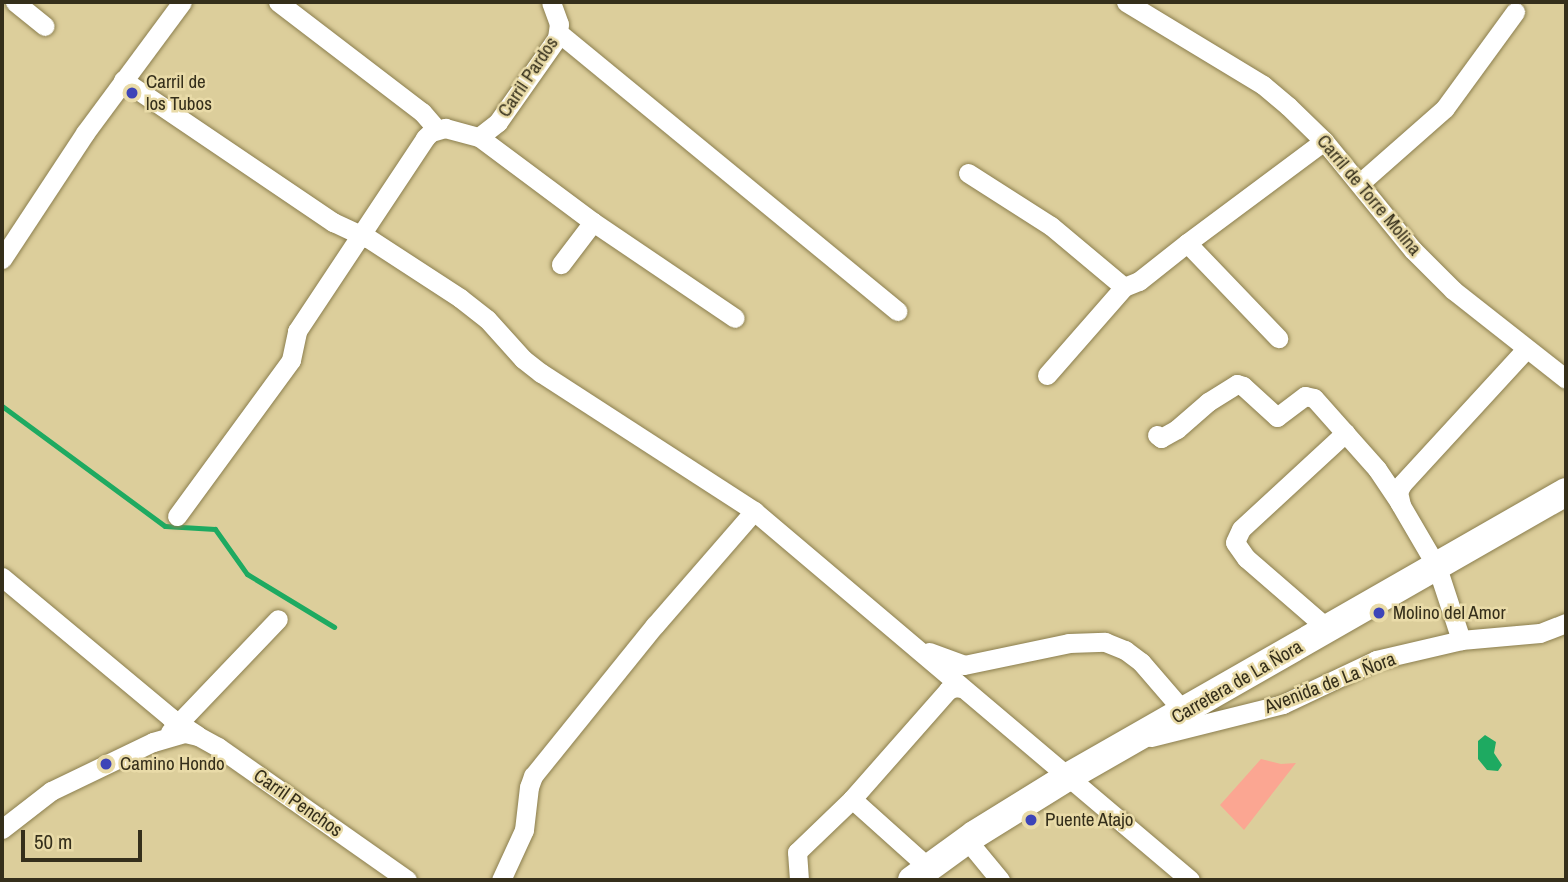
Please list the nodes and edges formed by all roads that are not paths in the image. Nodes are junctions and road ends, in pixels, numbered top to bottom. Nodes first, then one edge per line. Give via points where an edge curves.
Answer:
1 (15, 2) edge
2 (182, 2) edge
3 (278, 2) edge
4 (551, 2) edge
5 (1126, 2) edge
6 (1514, 12) dead end
7 (45, 26) dead end
8 (559, 33) junction
9 (123, 80) junction
10 (438, 129) junction
11 (479, 136) junction
12 (1325, 141) junction
13 (968, 173) dead end
14 (1360, 183) junction
15 (593, 222) junction
16 (359, 234) junction
17 (1188, 243) junction
18 (2, 259) edge
19 (561, 264) dead end
20 (1124, 287) junction
21 (898, 311) dead end
22 (735, 318) dead end
23 (1278, 338) dead end
24 (1526, 349) junction
25 (1047, 375) dead end
26 (1566, 379) edge
27 (1345, 433) junction
28 (1157, 435) dead end
29 (1377, 469) junction
30 (1414, 469) junction
31 (1566, 492) edge
32 (1402, 506) junction
33 (754, 511) junction
34 (177, 516) dead end
35 (1437, 566) junction
36 (2, 577) edge
37 (278, 619) dead end
38 (1566, 623) edge
39 (1328, 629) junction
40 (1461, 640) junction
41 (919, 648) junction
42 (975, 664) junction
43 (966, 691) junction
44 (1185, 713) junction
45 (180, 727) junction
46 (1136, 740) junction
47 (1066, 778) junction
48 (852, 799) junction
49 (2, 829) edge
50 (967, 840) junction
51 (920, 874) edge
52 (407, 880) edge
53 (501, 880) edge
54 (799, 880) edge
55 (1000, 880) edge
56 (1190, 880) edge

1 - 7 street
2 - 9 street
3 - 10 street via 422,111
4 - 8 street, Carril Pardos
5 - 12 street, Carril de Torre Molina via 1263,85
6 - 14 street via 1445,108
8 - 11 street, Carril Pardos via 498,122
8 - 21 street
9 - 16 street via 333,222
9 - 18 street
10 - 11 street
10 - 16 street via 414,153
11 - 15 street
12 - 14 street, Carril de Torre Molina
12 - 17 street
13 - 20 street via 1051,226
14 - 24 street, Carril de Torre Molina via 1413,250 1453,290
15 - 19 street
15 - 22 street
16 - 33 street via 460,298 541,373
16 - 34 street via 297,331 291,360
17 - 20 street via 1139,281
17 - 23 street
20 - 25 street
24 - 26 street, Carril de Torre Molina
24 - 30 street
27 - 28 street via 1310,396 1277,417 1240,384 1208,402 1167,436
27 - 29 street
27 - 39 street via 1241,529 1235,542 1246,558
29 - 30 street via 1398,476
29 - 32 street
30 - 32 street via 1399,488
31 - 35 main road, Carretera de La Ñora
32 - 35 street
33 - 41 street
33 - 53 street via 533,776 524,830
35 - 39 main road, Carretera de La Ñora
35 - 40 street
36 - 45 street
37 - 45 street
38 - 40 street, Avenida de La Ñora via 1540,633
39 - 44 main road, Carretera de La Ñora
40 - 46 street, Avenida de La Ñora via 1376,660 1283,704
41 - 42 street via 957,664
41 - 43 street
42 - 43 street via 962,677
42 - 44 street via 1069,643 1105,642 1140,662
43 - 47 street
43 - 48 street via 948,690
44 - 46 main road, Carretera de La Ñora
45 - 49 street via 51,791
45 - 52 street, Carril Penchos
46 - 47 main road, Carretera de La Ñora
47 - 50 main road, Carretera de La Ñora
47 - 56 street
48 - 51 street
48 - 54 street via 797,852
50 - 51 main road, Carretera de La Ñora
50 - 55 street

